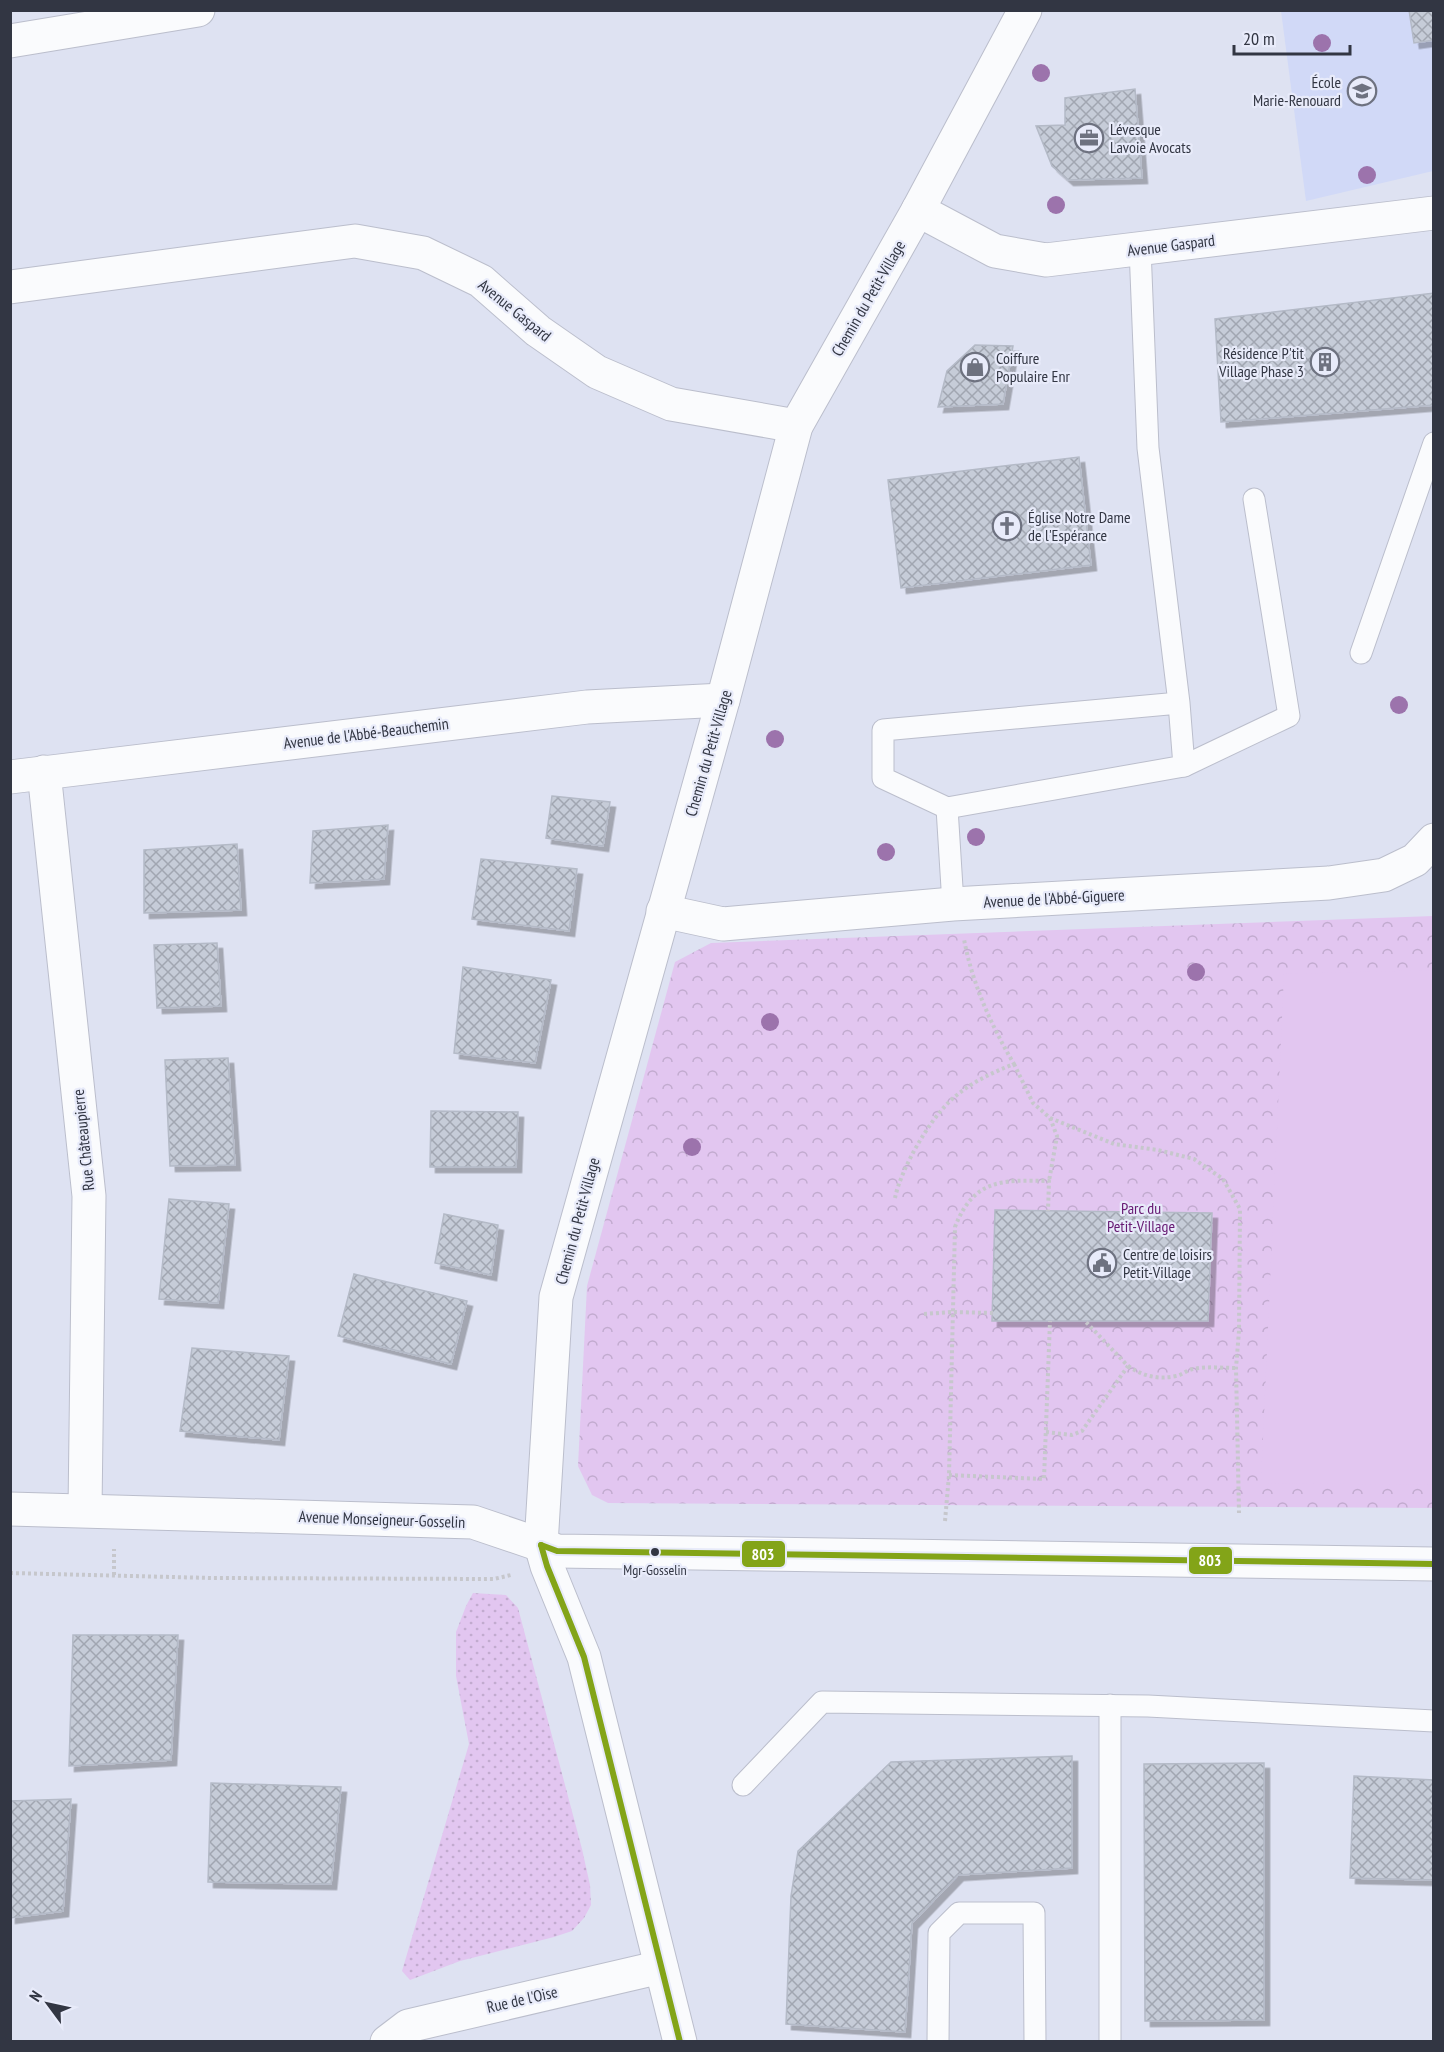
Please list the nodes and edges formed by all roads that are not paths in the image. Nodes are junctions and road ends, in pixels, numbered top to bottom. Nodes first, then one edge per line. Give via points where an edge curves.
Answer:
1 (198, 10) edge
2 (1025, 10) edge
3 (10, 41) edge
4 (918, 210) junction
5 (1434, 213) edge
6 (1140, 249) junction
7 (10, 287) edge
8 (796, 426) junction
9 (1434, 443) edge
10 (1254, 499) dead end
11 (1361, 653) dead end
12 (723, 700) junction
13 (1179, 703) junction
14 (1184, 766) junction
15 (44, 772) junction
16 (10, 777) edge
17 (947, 808) junction
18 (1434, 840) edge
19 (953, 904) junction
20 (663, 911) junction
21 (10, 1509) edge
22 (86, 1510) junction
23 (544, 1555) junction
24 (1434, 1564) edge
25 (1110, 1705) junction
26 (1434, 1721) edge
27 (743, 1785) dead end
28 (661, 1966) junction
29 (387, 2042) edge
30 (680, 2042) edge
31 (938, 2042) edge
32 (1035, 2042) edge
33 (1110, 2042) edge

1 - 3 street
2 - 4 street, Chemin du Petit-Village
4 - 6 street, Avenue Gaspard via 995,251 1046,260
4 - 8 street, Chemin du Petit-Village
5 - 6 street, Avenue Gaspard
6 - 13 lane via 1148,448
7 - 8 street, Avenue Gaspard via 355,241 423,253 481,280 538,331 597,372 671,404
8 - 12 street, Chemin du Petit-Village
9 - 11 lane
10 - 14 lane via 1289,716
12 - 15 street, Avenue de l'Abbé-Beauchemin via 586,706
12 - 20 street, Chemin du Petit-Village
13 - 14 lane
13 - 17 lane via 883,730 883,778
14 - 17 lane
15 - 16 street, Avenue de l'Abbé-Beauchemin
15 - 22 street, Rue Châteaupierre via 89,1196
17 - 19 lane
18 - 19 street, Avenue de l'Abbé-Giguere via 1415,860 1384,875 1329,883
19 - 20 street, Avenue de l'Abbé-Giguere via 723,924
20 - 23 street, Chemin du Petit-Village via 556,1297
21 - 22 street, Avenue Monseigneur-Gosselin
22 - 23 street, Avenue Monseigneur-Gosselin via 472,1522
23 - 24 street, Avenue Monseigneur-Gosselin via 557,1551
23 - 28 street via 584,1657
25 - 26 lane
25 - 27 lane via 822,1702
25 - 33 lane
28 - 29 street, Rue de l'Oise via 408,2026
28 - 30 street
31 - 32 lane via 939,1933 959,1913 1012,1912 1034,1912

